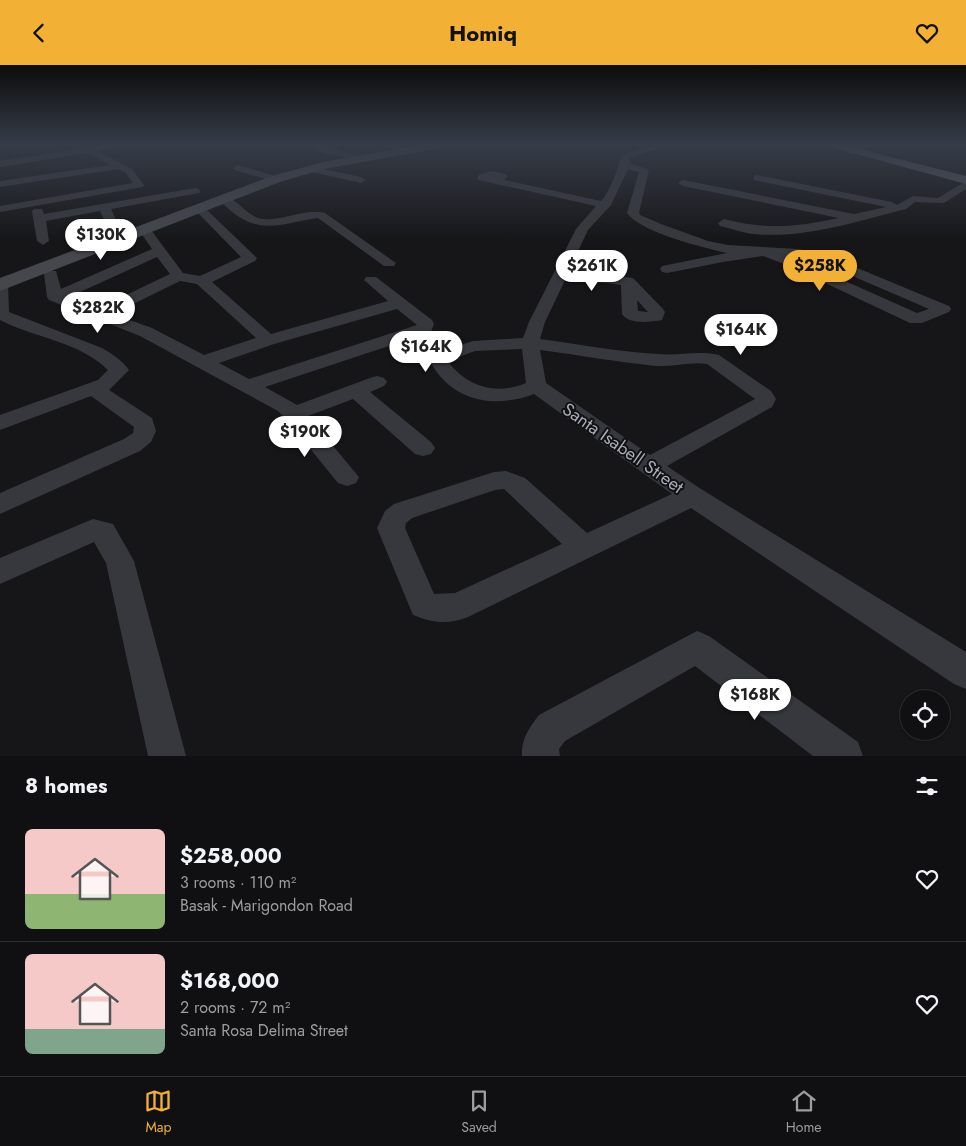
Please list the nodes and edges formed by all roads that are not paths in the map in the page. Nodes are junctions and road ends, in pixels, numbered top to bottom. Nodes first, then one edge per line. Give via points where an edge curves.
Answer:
1 (1, 176) edge
2 (124, 176) edge
3 (133, 176) edge
4 (266, 176) edge
5 (285, 176) edge
6 (344, 176) edge
7 (619, 176) edge
8 (643, 176) edge
9 (951, 176) edge
10 (113, 178) dead end
11 (757, 178) dead end
12 (276, 179) junction
13 (362, 180) dead end
14 (498, 180) dead end
15 (966, 180) edge
16 (683, 183) dead end
17 (966, 184) edge
18 (224, 199) junction
19 (0, 205) edge
20 (604, 205) junction
21 (104, 207) junction
22 (902, 207) junction
23 (0, 209) edge
24 (854, 217) junction
25 (724, 223) dead end
26 (142, 230) junction
27 (119, 239) junction
28 (43, 241) dead end
29 (158, 251) junction
30 (763, 252) junction
31 (389, 263) dead end
32 (667, 269) dead end
33 (561, 273) junction
34 (51, 274) dead end
35 (178, 276) junction
36 (371, 280) dead end
37 (202, 281) junction
38 (628, 281) dead end
39 (0, 285) edge
40 (55, 297) junction
41 (399, 303) junction
42 (100, 314) junction
43 (268, 340) junction
44 (530, 343) junction
45 (203, 362) junction
46 (377, 382) dead end
47 (248, 386) junction
48 (536, 387) junction
49 (94, 389) junction
50 (356, 391) junction
51 (294, 414) junction
52 (0, 423) edge
53 (423, 448) dead end
54 (650, 465) junction
55 (346, 477) dead end
56 (692, 496) junction
57 (0, 503) edge
58 (584, 548) junction
59 (0, 571) edge
60 (966, 672) edge
61 (167, 756) edge
62 (541, 756) edge
63 (844, 756) edge

1 - 19 street
2 - 10 street
3 - 23 street via 139,185
4 - 12 street
5 - 12 street
6 - 13 street
7 - 20 street
8 - 30 street via 633,213 636,217 705,244
9 - 15 main road
11 - 22 street
12 - 18 street
14 - 20 street
16 - 24 street
17 - 22 street via 940,201 913,199
18 - 26 street
18 - 31 street via 253,222 276,223 321,215
20 - 33 street via 582,229
21 - 27 street
21 - 28 street via 39,215
21 - 37 street via 190,192 201,208 250,258
22 - 24 street
24 - 25 street via 788,230 753,231
26 - 27 street
26 - 29 street
27 - 39 street
29 - 35 street
29 - 40 street
30 - 30 street via 916,319 943,309 816,257 802,253
30 - 32 street
33 - 38 street
33 - 44 street
34 - 40 street
35 - 37 street
35 - 42 street
36 - 41 street
37 - 43 street
39 - 49 street via 1,314 17,323 90,349 113,363 119,370 105,385
40 - 42 street
41 - 43 street
41 - 47 street via 426,324 425,328
42 - 45 street via 146,332
43 - 45 street
44 - 48 street
44 - 48 street via 473,346 442,357 440,363 454,379 484,396 519,394
44 - 54 street via 656,360 712,359 764,395 765,402
45 - 47 street
46 - 50 street
47 - 51 street
48 - 54 street, Santa Isabell Street
49 - 52 street
49 - 57 street via 144,423 145,435 132,445
50 - 51 street
50 - 53 street
51 - 55 street
54 - 56 street, Santa Isabell Street
56 - 58 street
56 - 60 street, Santa Isabell Street
58 - 58 street via 456,607 438,609 424,605 391,529 394,518 403,511 494,481 506,480 516,484
59 - 61 street via 94,530 103,533 120,561
62 - 63 street via 540,745 552,728 697,647

